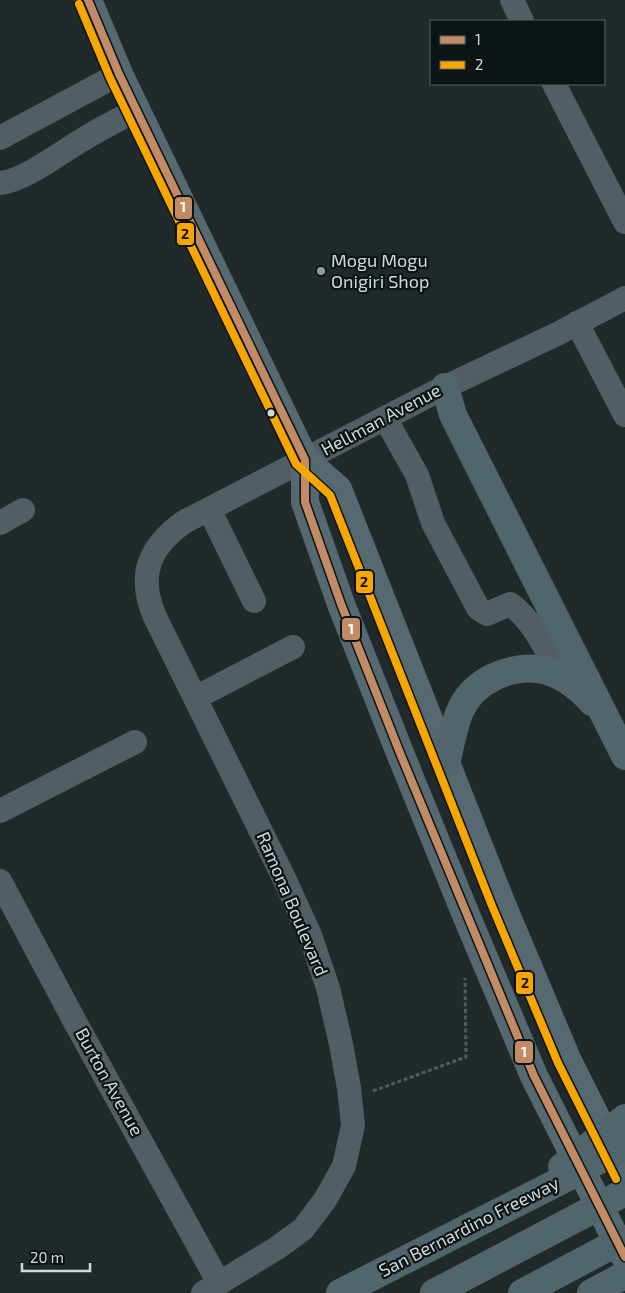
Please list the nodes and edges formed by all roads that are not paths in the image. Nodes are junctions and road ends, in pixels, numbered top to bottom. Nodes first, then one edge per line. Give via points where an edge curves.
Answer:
1 (88, 0) edge
2 (512, 0) edge
3 (522, 20) edge
4 (118, 74) junction
5 (555, 85) edge
6 (136, 110) junction
7 (0, 138) edge
8 (0, 183) edge
9 (625, 222) edge
10 (625, 298) edge
11 (578, 324) junction
12 (445, 387) junction
13 (625, 415) edge
14 (385, 418) junction
15 (305, 460) junction
16 (209, 509) junction
17 (23, 510) dead end
18 (0, 523) edge
19 (150, 560) joint
20 (254, 601) dead end
21 (293, 647) dead end
22 (560, 676) junction
23 (195, 698) junction
24 (617, 722) edge
25 (135, 742) dead end
26 (625, 756) edge
27 (446, 764) junction
28 (0, 811) edge
29 (0, 881) edge
30 (8, 917) edge
31 (625, 1118) edge
32 (625, 1146) edge
33 (625, 1175) edge
34 (560, 1177) junction
35 (625, 1192) edge
36 (620, 1259) edge
37 (211, 1288) edge
38 (340, 1293) edge
39 (434, 1293) edge
40 (522, 1293) edge
41 (591, 1293) edge

1 - 4 main road
2 - 3 street
4 - 6 main road
4 - 7 street
5 - 9 street
6 - 8 street via 26,174
6 - 15 main road
10 - 11 street, Hellman Avenue
11 - 12 street, Hellman Avenue
11 - 13 street
12 - 14 street, Hellman Avenue
12 - 24 highway via 465,409
14 - 15 street, Hellman Avenue
14 - 22 street via 417,475 433,523 478,608 487,614 510,604 520,611
15 - 16 street, Hellman Avenue
15 - 27 main road via 338,489
15 - 36 main road via 305,502 341,604 534,1076
16 - 19 street, Hellman Avenue via 170,532 156,547
16 - 20 street
17 - 18 street
19 - 23 street, Ramona Boulevard via 148,600
21 - 23 street
22 - 24 highway via 583,691
22 - 27 highway via 530,669 512,670 487,680 470,694 460,710
23 - 37 street, Ramona Boulevard via 310,935 342,1044 353,1125 344,1166 325,1200 303,1229
24 - 26 highway
25 - 28 street
27 - 33 main road via 500,902 567,1058
29 - 30 street, Burton Avenue
30 - 37 street, Burton Avenue
31 - 34 highway, bridge
32 - 34 highway, San Bernardino Freeway, bridge
34 - 38 highway, San Bernardino Freeway
35 - 39 highway, bridge
36 - 40 highway
36 - 41 highway

